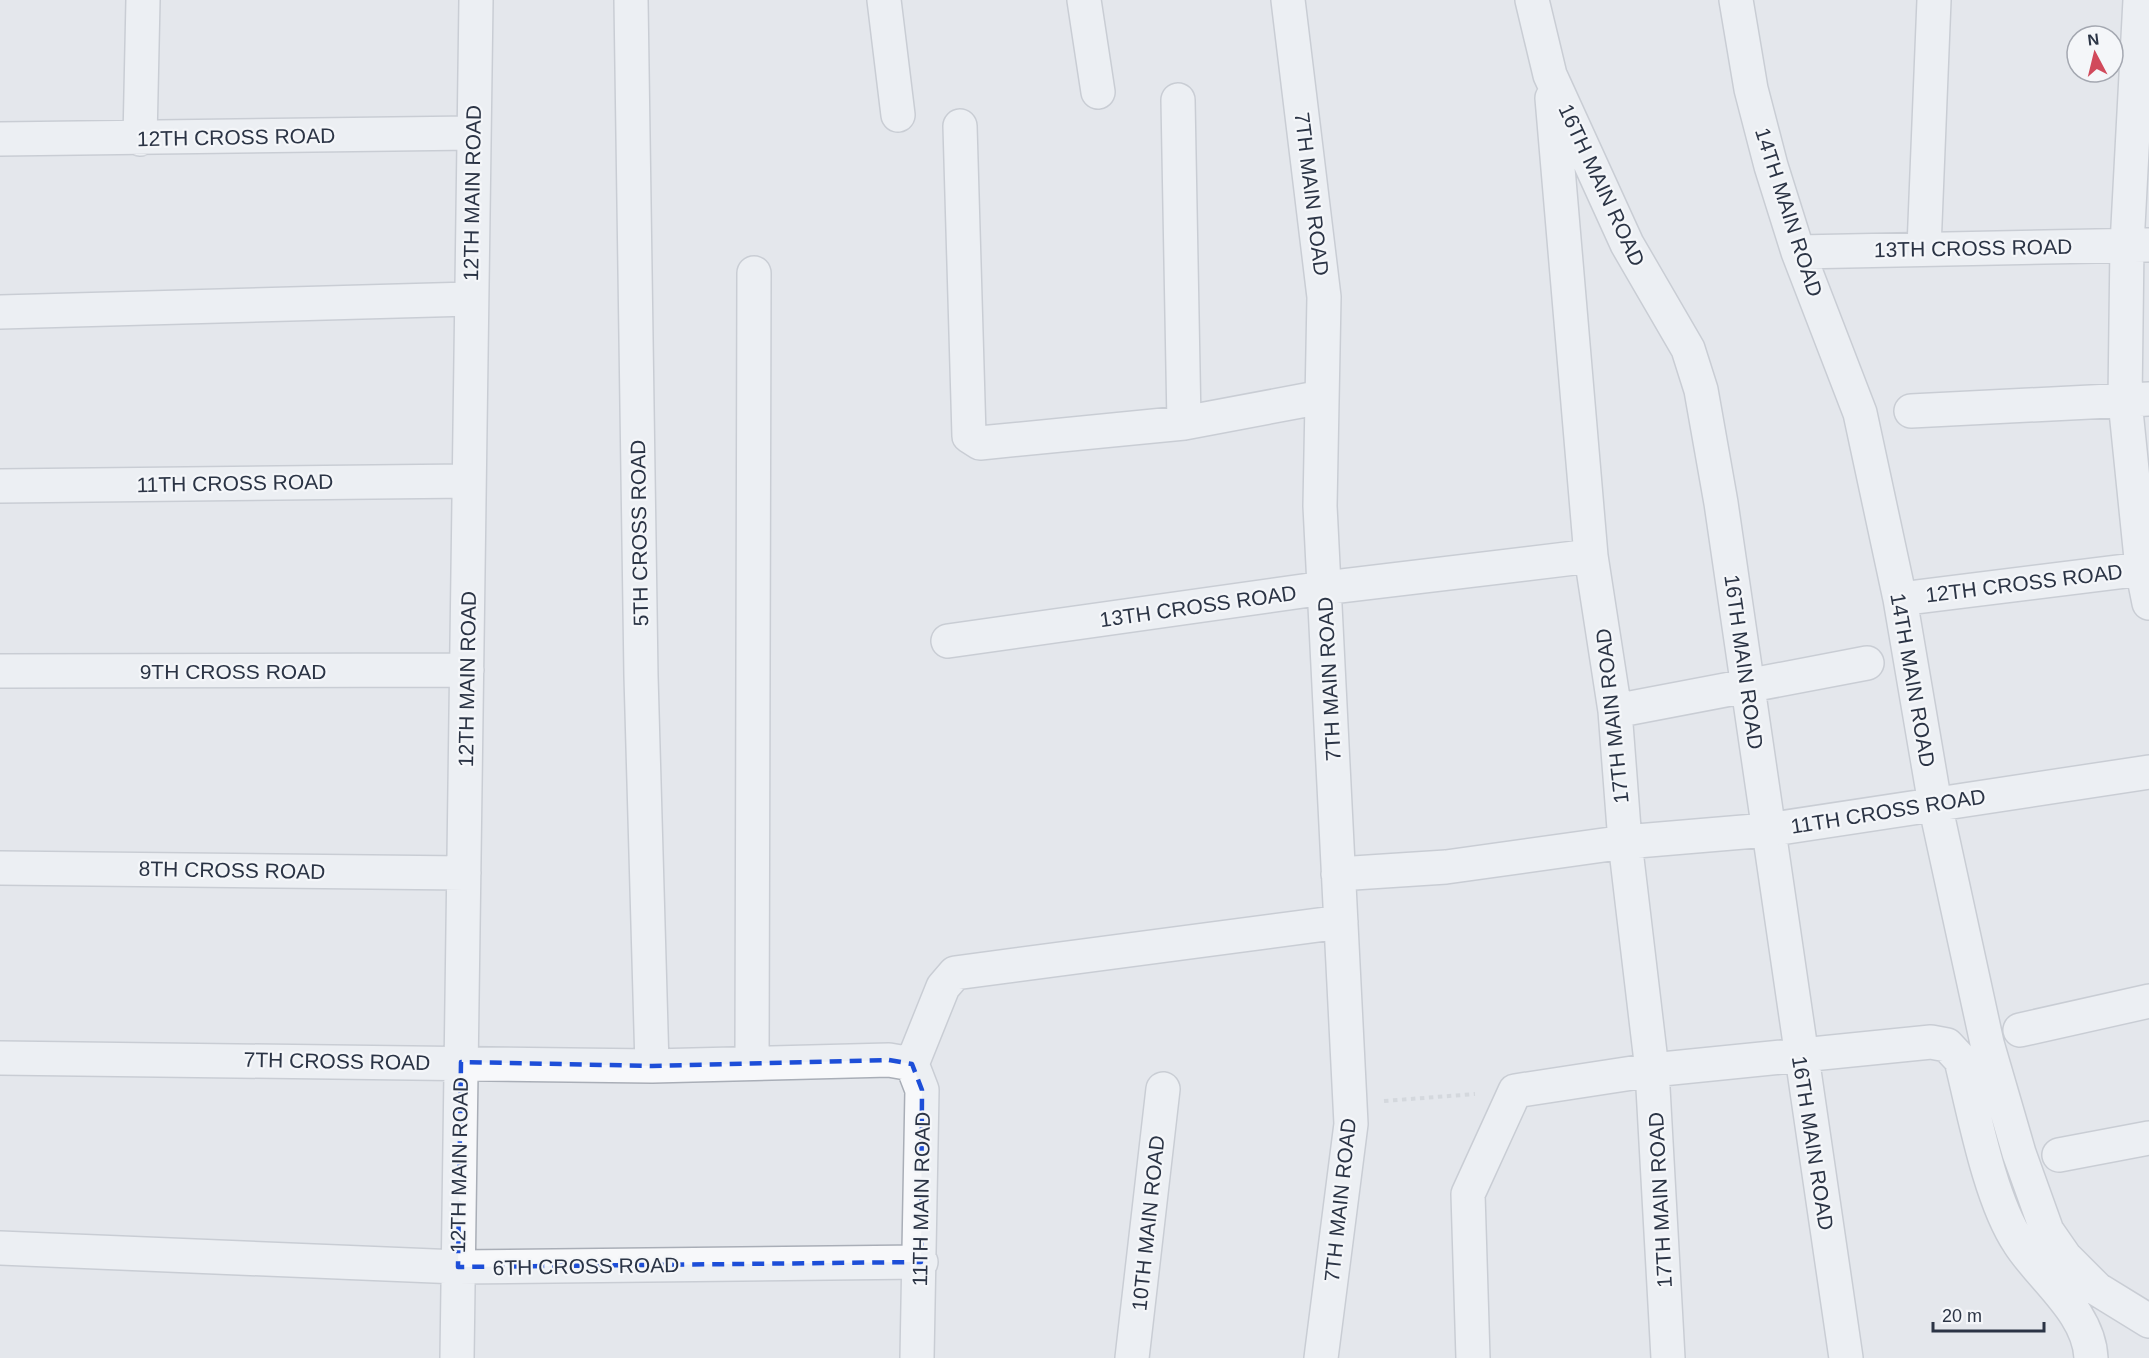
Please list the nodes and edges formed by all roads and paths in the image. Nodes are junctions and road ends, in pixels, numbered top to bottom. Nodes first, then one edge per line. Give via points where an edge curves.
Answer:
1 (144, 0) edge
2 (476, 0) edge
3 (631, 0) edge
4 (884, 0) edge
5 (1084, 0) edge
6 (1288, 0) edge
7 (1532, 0) edge
8 (1736, 0) edge
9 (1935, 0) edge
10 (2140, 0) edge
11 (1550, 75) junction
12 (1098, 92) dead end
13 (1178, 100) dead end
14 (898, 115) dead end
15 (2141, 122) edge
16 (960, 126) dead end
17 (472, 133) junction
18 (0, 139) edge
19 (140, 139) junction
20 (2138, 245) edge
21 (1924, 248) junction
22 (1798, 252) junction
23 (754, 273) dead end
24 (470, 300) junction
25 (0, 312) edge
26 (1322, 397) junction
27 (2137, 400) edge
28 (1911, 411) dead end
29 (1184, 423) junction
30 (469, 481) junction
31 (0, 486) edge
32 (1591, 556) junction
33 (2146, 568) edge
34 (1324, 588) junction
35 (1900, 599) junction
36 (2149, 603) edge
37 (948, 641) dead end
38 (1867, 663) dead end
39 (467, 670) junction
40 (0, 671) edge
41 (1749, 685) junction
42 (1615, 711) junction
43 (2149, 772) edge
44 (1935, 804) junction
45 (1767, 830) junction
46 (1625, 842) junction
47 (0, 868) edge
48 (464, 873) junction
49 (1338, 874) junction
50 (1341, 922) junction
51 (2149, 1001) edge
52 (2020, 1030) dead end
53 (1800, 1057) junction
54 (0, 1058) edge
55 (460, 1062) junction
56 (752, 1062) junction
57 (901, 1062) junction
58 (652, 1065) junction
59 (1652, 1070) junction
60 (1163, 1089) dead end
61 (1515, 1091) junction
62 (1350, 1104) junction
63 (2149, 1138) edge
64 (2059, 1155) dead end
65 (0, 1248) edge
66 (921, 1262) junction
67 (458, 1267) junction
68 (2149, 1321) edge
69 (458, 1358) edge
70 (917, 1358) edge
71 (1132, 1358) edge
72 (1321, 1358) edge
73 (1473, 1358) edge
74 (1668, 1358) edge
75 (1846, 1358) edge
76 (2091, 1358) edge

1 - 19 street
2 - 17 street, 12TH MAIN ROAD
3 - 58 street, 5TH CROSS ROAD via 641,676
4 - 14 street
5 - 12 street
6 - 26 street, 7TH MAIN ROAD via 1324,297
7 - 11 street, 16TH MAIN ROAD
8 - 22 street, 14TH MAIN ROAD via 1751,88
9 - 21 street
10 - 15 street
11 - 32 street, 17TH MAIN ROAD
11 - 41 street, 16TH MAIN ROAD via 1627,244 1688,349 1701,390
13 - 29 street
15 - 20 street
16 - 29 street via 969,436 980,443
17 - 19 street, 12TH CROSS ROAD
17 - 24 street, 12TH MAIN ROAD
18 - 19 street, 12TH CROSS ROAD
20 - 21 street, 13TH CROSS ROAD
20 - 27 street
21 - 22 street, 13TH CROSS ROAD
22 - 35 street, 14TH MAIN ROAD via 1854,391
23 - 56 street
24 - 25 street
24 - 30 street, 12TH MAIN ROAD
26 - 29 street
26 - 34 street, 7TH MAIN ROAD via 1320,506
27 - 28 street
27 - 33 street
30 - 31 street, 11TH CROSS ROAD
30 - 39 street, 12TH MAIN ROAD
32 - 34 street, 13TH CROSS ROAD
32 - 42 street, 17TH MAIN ROAD
33 - 35 street, 12TH CROSS ROAD
33 - 36 street
34 - 37 street, 13TH CROSS ROAD
34 - 49 street, 7TH MAIN ROAD
35 - 44 street, 14TH MAIN ROAD
38 - 41 street
39 - 40 street, 9TH CROSS ROAD
39 - 48 street, 12TH MAIN ROAD
41 - 42 street
41 - 45 street, 16TH MAIN ROAD
42 - 46 street, 17TH MAIN ROAD
43 - 44 street, 11TH CROSS ROAD
44 - 45 street, 11TH CROSS ROAD
44 - 68 street, 14TH MAIN ROAD via 1987,1043 2047,1231 2065,1257 2097,1289
45 - 46 street, 11TH CROSS ROAD
45 - 53 street, 16TH MAIN ROAD
46 - 49 street, 11TH CROSS ROAD via 1446,867
46 - 59 street, 17TH MAIN ROAD
47 - 48 street, 8TH CROSS ROAD
48 - 55 street, 12TH MAIN ROAD
49 - 50 street, 7TH MAIN ROAD
50 - 57 street via 955,973
50 - 62 street, 7TH MAIN ROAD
51 - 52 street
53 - 59 street
53 - 75 street, 16TH MAIN ROAD
53 - 76 street via 1931,1042 1947,1045 1961,1060 1995,1191 2009,1226 2030,1259 2064,1298 2080,1324
54 - 55 street, 7TH CROSS ROAD
55 - 58 street, 7TH CROSS ROAD
55 - 67 street, 12TH MAIN ROAD
56 - 57 street, 7TH CROSS ROAD
56 - 58 street, 7TH CROSS ROAD
57 - 66 street, 11TH MAIN ROAD via 922,1090
59 - 61 street
59 - 74 street, 17TH MAIN ROAD
60 - 71 street, 10TH MAIN ROAD
61 - 62 path
61 - 73 street via 1468,1194
62 - 72 street, 7TH MAIN ROAD via 1351,1124
63 - 64 street
65 - 67 street, 6TH CROSS ROAD
66 - 67 street, 6TH CROSS ROAD
66 - 70 street, 11TH MAIN ROAD
67 - 69 street, 12TH MAIN ROAD

